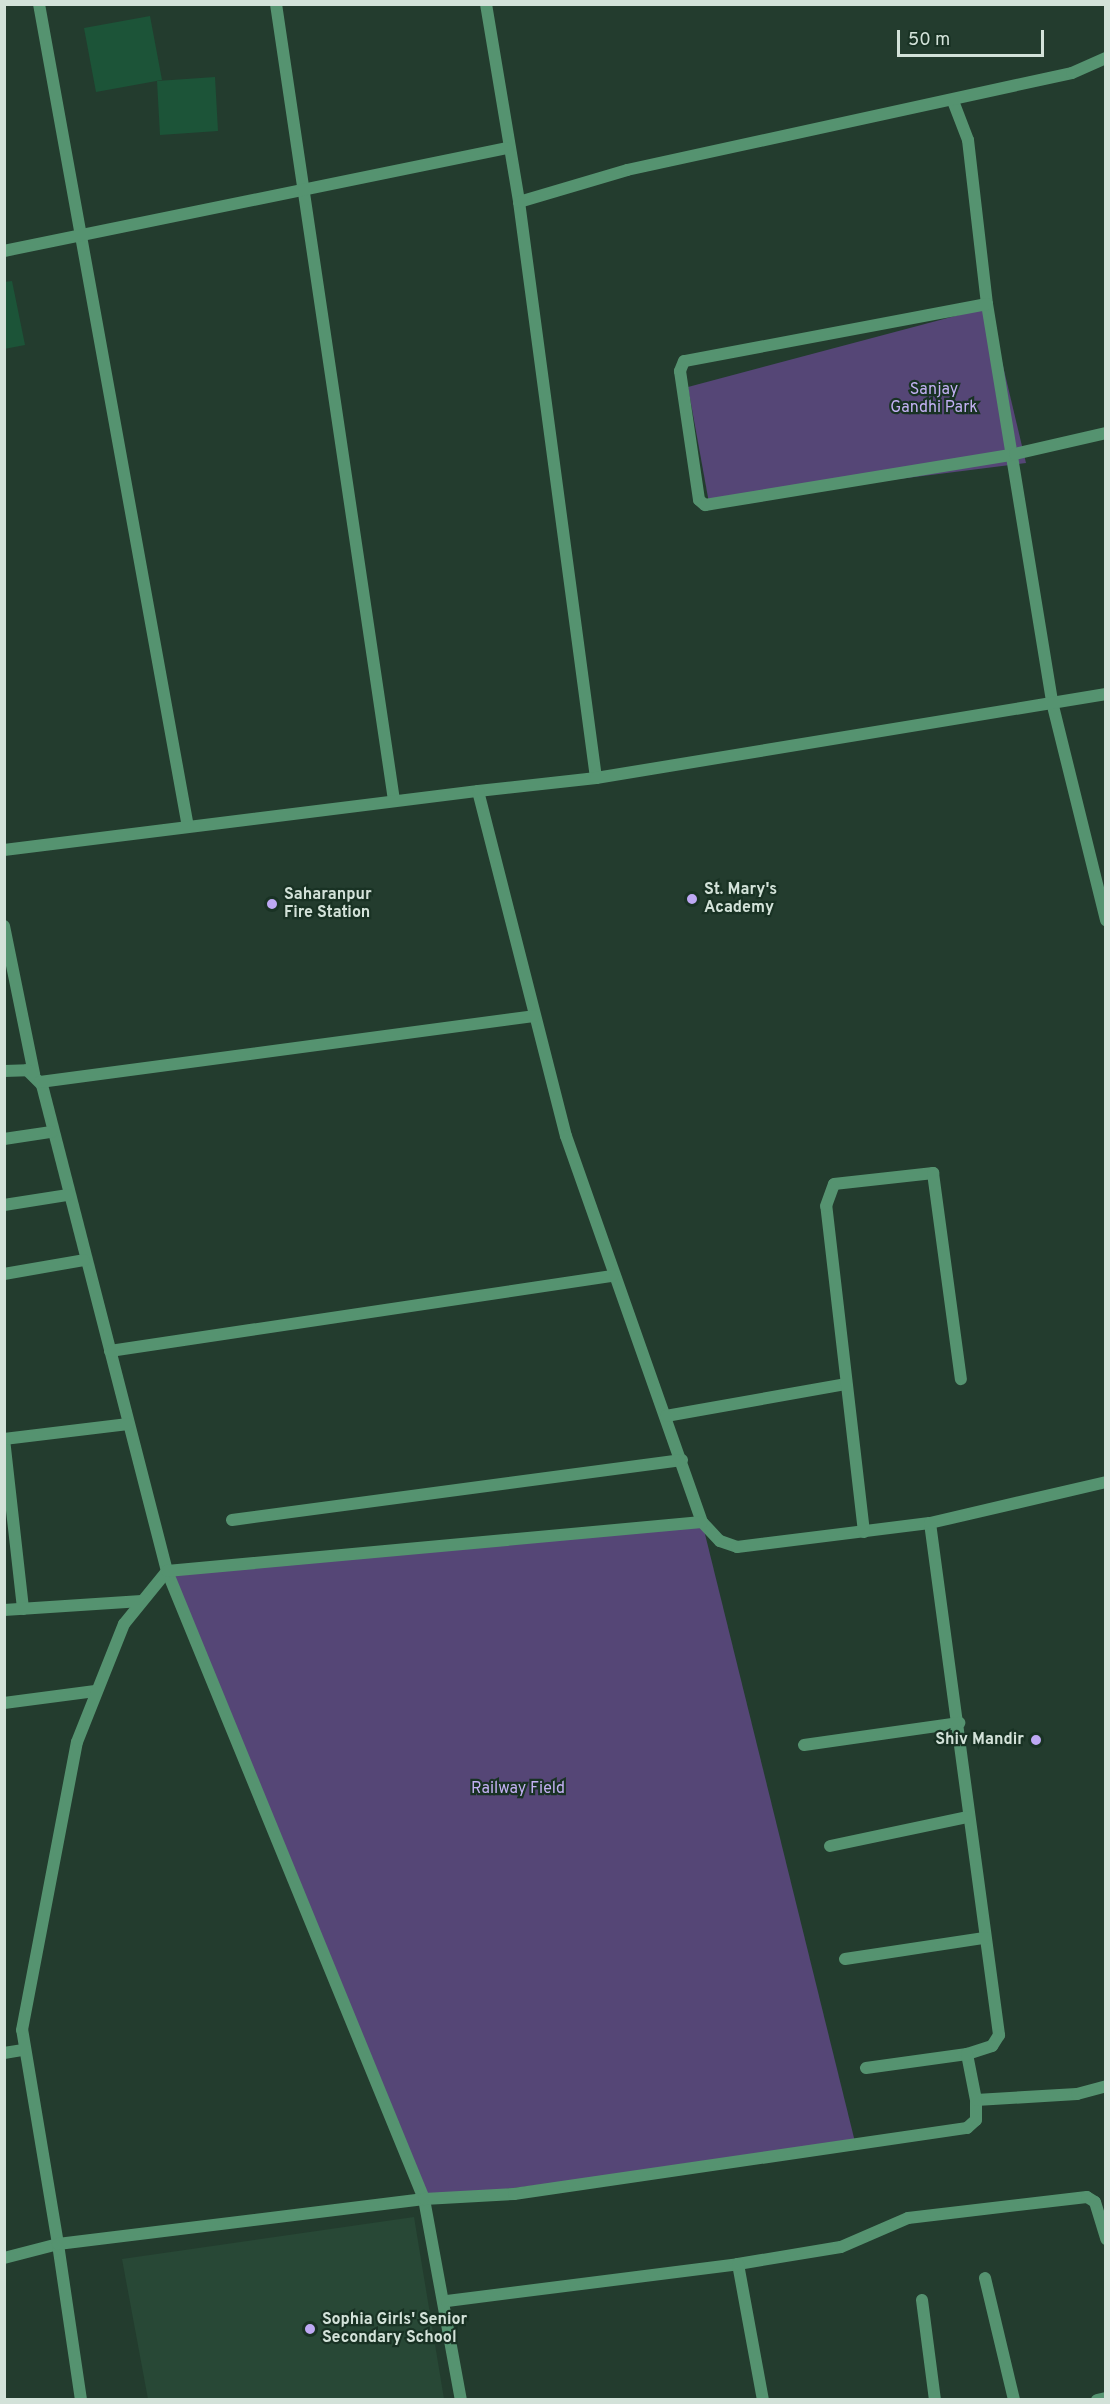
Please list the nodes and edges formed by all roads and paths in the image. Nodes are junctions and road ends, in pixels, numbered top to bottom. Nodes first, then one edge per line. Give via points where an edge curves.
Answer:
1 (39, 4) edge
2 (276, 4) edge
3 (486, 4) edge
4 (1106, 58) edge
5 (953, 101) junction
6 (507, 148) junction
7 (300, 189) junction
8 (519, 202) junction
9 (82, 233) junction
10 (4, 251) edge
11 (987, 304) junction
12 (1106, 433) edge
13 (1015, 454) junction
14 (1106, 694) edge
15 (1052, 702) junction
16 (596, 778) junction
17 (478, 791) junction
18 (394, 800) junction
19 (188, 827) junction
20 (4, 850) edge
21 (1106, 920) edge
22 (4, 926) edge
23 (534, 1016) junction
24 (4, 1071) edge
25 (37, 1078) junction
26 (51, 1132) junction
27 (4, 1139) edge
28 (68, 1195) junction
29 (4, 1205) edge
30 (84, 1260) junction
31 (4, 1274) edge
32 (612, 1276) junction
33 (110, 1351) junction
34 (961, 1379) dead end
35 (845, 1384) junction
36 (666, 1416) junction
37 (128, 1424) junction
38 (4, 1439) edge
39 (682, 1460) junction
40 (1106, 1482) edge
41 (232, 1520) dead end
42 (702, 1522) junction
43 (930, 1523) junction
44 (864, 1532) junction
45 (167, 1571) junction
46 (142, 1601) junction
47 (23, 1609) junction
48 (4, 1610) edge
49 (95, 1691) junction
50 (4, 1703) edge
51 (958, 1723) junction
52 (804, 1744) dead end
53 (968, 1817) junction
54 (830, 1846) dead end
55 (984, 1938) junction
56 (846, 1959) dead end
57 (22, 2050) junction
58 (4, 2053) edge
59 (967, 2054) junction
60 (866, 2068) dead end
61 (1106, 2085) edge
62 (976, 2100) junction
63 (424, 2199) junction
64 (1106, 2239) edge
65 (58, 2244) junction
66 (4, 2258) edge
67 (738, 2264) junction
68 (985, 2278) dead end
69 (922, 2300) dead end
70 (447, 2301) junction
71 (1106, 2398) edge
72 (81, 2400) edge
73 (461, 2400) edge
74 (763, 2400) edge
75 (935, 2400) edge
76 (1014, 2400) edge
77 (1097, 2400) edge

1 - 9 street
2 - 7 street
3 - 6 street
4 - 5 street via 1072,73
5 - 8 street via 627,170
5 - 11 street via 968,140
6 - 7 street
6 - 8 street
7 - 9 street
7 - 18 street
8 - 16 street
9 - 10 street
9 - 19 street
11 - 13 street
11 - 13 street via 684,361 680,371 697,495 705,505
12 - 13 street
13 - 15 street
14 - 15 street
15 - 16 street
15 - 21 street
16 - 17 street
17 - 18 street
17 - 23 street
18 - 19 street
19 - 20 street
22 - 25 street
23 - 25 street
23 - 32 street via 566,1136
24 - 25 street
25 - 26 street
26 - 27 street
26 - 28 street
28 - 29 street
28 - 30 street
30 - 31 street
30 - 33 street
32 - 33 street
32 - 36 street
33 - 37 street
34 - 35 street via 935,1180 924,1171 837,1183 827,1190
35 - 36 street
35 - 44 street
36 - 39 street
37 - 38 street
37 - 45 street
38 - 47 street
39 - 41 street
39 - 42 street
40 - 43 street
42 - 44 street via 720,1540 737,1547
42 - 45 street
43 - 44 street
43 - 51 street
45 - 46 street
45 - 63 street
46 - 47 street
46 - 49 street via 124,1624
47 - 48 street
49 - 50 street
49 - 57 street via 56,1836
51 - 52 street
51 - 53 street
53 - 54 street
53 - 55 street
55 - 56 street
55 - 59 street via 999,2036 992,2046
57 - 58 street
57 - 65 street
59 - 60 street
59 - 62 street
61 - 62 street via 1077,2094
62 - 63 street via 976,2120 967,2128 514,2194
63 - 65 street
63 - 70 street
64 - 67 street via 1095,2202 1087,2197 908,2218 841,2247
65 - 66 street
65 - 72 street
67 - 70 street
67 - 74 street
68 - 76 street
69 - 75 street
70 - 73 street
71 - 77 street

